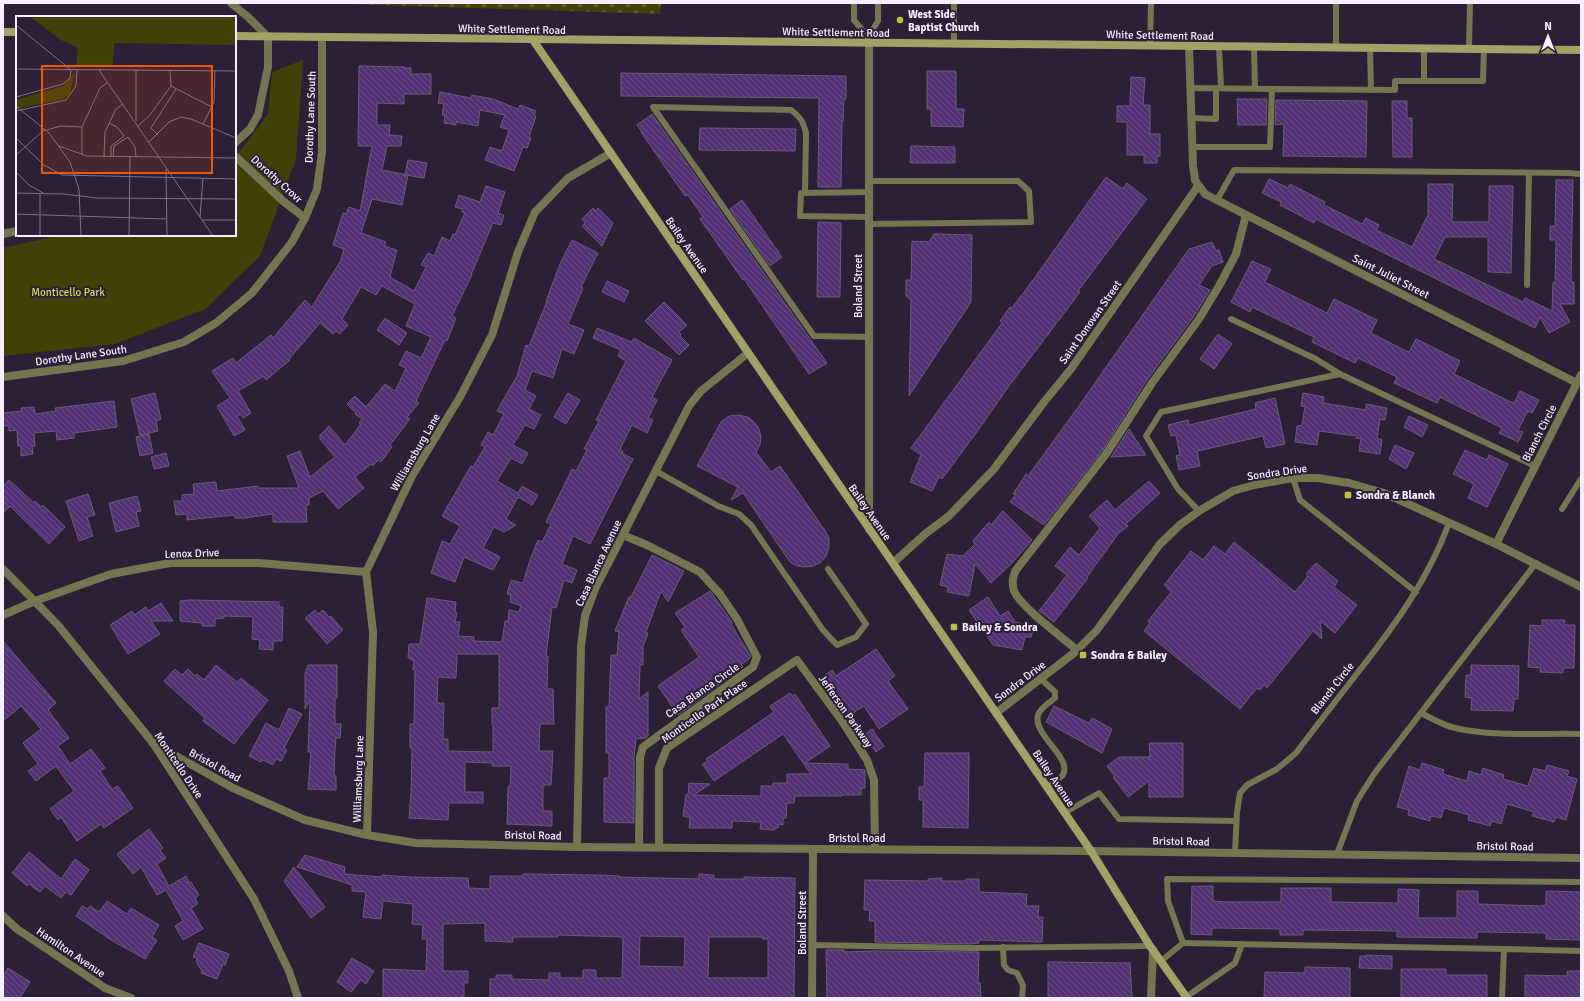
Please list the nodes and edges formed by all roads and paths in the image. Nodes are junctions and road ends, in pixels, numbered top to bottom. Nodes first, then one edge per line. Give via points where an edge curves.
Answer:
1 (231, 3) edge
2 (854, 3) edge
3 (878, 3) edge
4 (954, 3) edge
5 (1151, 3) edge
6 (1336, 3) edge
7 (1470, 3) edge
8 (3, 32) edge
9 (16, 32) edge
10 (236, 36) edge
11 (268, 37) junction
12 (322, 37) junction
13 (533, 40) junction
14 (868, 40) junction
15 (954, 44) junction
16 (1150, 46) junction
17 (1189, 46) junction
18 (1220, 46) junction
19 (1254, 47) junction
20 (1336, 48) junction
21 (1370, 48) junction
22 (1424, 49) junction
23 (1470, 49) junction
24 (1484, 49) junction
25 (1581, 50) edge
26 (1424, 81) junction
27 (1190, 88) junction
28 (1218, 88) junction
29 (1255, 88) junction
30 (1272, 88) junction
31 (1371, 90) junction
32 (1191, 118) junction
33 (236, 142) edge
34 (1192, 147) junction
35 (610, 153) junction
36 (236, 157) edge
37 (1529, 173) junction
38 (1581, 174) edge
39 (869, 181) junction
40 (1198, 186) junction
41 (869, 192) junction
42 (805, 193) junction
43 (1217, 200) junction
44 (1246, 215) junction
45 (305, 218) junction
46 (869, 221) junction
47 (16, 231) edge
48 (3, 234) edge
49 (1527, 285) dead end
50 (1231, 319) dead end
51 (869, 337) junction
52 (748, 353) junction
53 (1340, 374) junction
54 (1581, 375) edge
55 (3, 377) edge
56 (1577, 383) junction
57 (1535, 466) junction
58 (656, 471) junction
59 (1293, 478) junction
60 (1581, 479) edge
61 (1562, 509) dead end
62 (1198, 511) junction
63 (1448, 523) junction
64 (869, 529) junction
65 (623, 535) junction
66 (1496, 544) junction
67 (893, 563) junction
68 (1536, 563) junction
69 (3, 569) edge
70 (828, 569) dead end
71 (366, 572) junction
72 (1581, 587) edge
73 (1416, 592) junction
74 (35, 601) junction
75 (3, 615) edge
76 (1078, 650) junction
77 (796, 660) joint
78 (1041, 679) junction
79 (996, 713) junction
80 (1421, 713) junction
81 (1581, 734) edge
82 (153, 743) junction
83 (1047, 787) junction
84 (1064, 813) junction
85 (1236, 821) junction
86 (367, 835) junction
87 (577, 847) junction
88 (639, 847) junction
89 (659, 847) junction
90 (813, 849) junction
91 (875, 849) junction
92 (1090, 851) junction
93 (1235, 853) junction
94 (1337, 854) junction
95 (1581, 858) edge
96 (1581, 882) edge
97 (3, 916) edge
98 (1183, 943) junction
99 (1242, 944) junction
100 (812, 945) junction
101 (1004, 946) junction
102 (1152, 948) junction
103 (1504, 949) junction
104 (1581, 952) edge
105 (1161, 961) junction
106 (131, 998) edge
107 (298, 998) edge
108 (812, 998) edge
109 (1022, 998) edge
110 (1151, 998) edge
111 (1186, 998) edge
112 (1502, 998) edge

1 - 11 street
2 - 14 lane via 854,20
3 - 14 lane via 878,20
4 - 15 lane
5 - 16 lane
6 - 20 lane
7 - 23 lane
8 - 9 main road
10 - 11 main road, White Settlement Road
11 - 12 main road, White Settlement Road
11 - 33 street via 268,67 258,115 250,129
12 - 13 main road, White Settlement Road
12 - 45 street, Dorothy Lane South via 322,152 316,189
13 - 14 main road, White Settlement Road
13 - 35 main road, Bailey Avenue
14 - 15 main road, White Settlement Road
14 - 39 street, Boland Street
15 - 16 main road, White Settlement Road
16 - 17 main road, White Settlement Road
17 - 18 main road, White Settlement Road
17 - 27 street
18 - 19 main road, White Settlement Road
18 - 28 lane
19 - 20 main road, White Settlement Road
19 - 29 lane
20 - 21 main road, White Settlement Road
21 - 22 main road, White Settlement Road
21 - 31 lane
22 - 23 main road, White Settlement Road
22 - 26 lane
23 - 24 main road, White Settlement Road
24 - 25 main road, White Settlement Road
24 - 26 lane via 1483,81
26 - 31 lane via 1395,81 1394,90
27 - 28 lane
27 - 32 street
28 - 29 lane
28 - 32 lane via 1216,119
29 - 30 lane
30 - 31 lane
30 - 34 lane via 1270,147
32 - 34 street
34 - 40 street via 1195,180
35 - 52 main road, Bailey Avenue
35 - 71 street, Williamsburg Lane via 568,178 535,212 518,252 492,335 460,397 412,476
36 - 45 street, Dorothy Crovr
37 - 38 lane
37 - 43 lane via 1234,170
37 - 49 lane
39 - 41 street, Boland Street
39 - 46 lane via 1018,181 1029,191 1031,222
40 - 43 street, Saint Juliet Street via 1205,194
40 - 67 street, Saint Donovan Street via 1071,369 994,469 949,516
41 - 42 lane
41 - 46 street, Boland Street
42 - 46 lane via 801,193 800,216
42 - 51 lane via 806,133 800,116 791,110 653,107 814,336
43 - 44 street, Saint Juliet Street
44 - 56 street, Saint Juliet Street
44 - 76 street via 1236,254 1199,319 1106,454 1012,577 1014,591 1024,605
45 - 55 street, Dorothy Lane South via 292,242 252,293 216,323 184,342 123,361
46 - 51 street, Boland Street
47 - 48 street
50 - 53 lane via 1316,359
51 - 64 street, Boland Street
52 - 58 street, Casa Blanca Avenue via 701,391 688,406
52 - 64 main road, Bailey Avenue
53 - 57 lane
53 - 62 lane via 1161,412 1146,436 1178,488
54 - 56 street, Blanch Circle
56 - 57 street, Blanch Circle
57 - 66 street, Blanch Circle
58 - 65 street, Casa Blanca Avenue
58 - 70 lane via 718,506 739,514 751,525 823,630 837,645 856,637 866,624
59 - 62 street, Sondra Drive via 1233,491
59 - 63 street, Sondra Drive via 1318,478 1349,483 1384,493
59 - 73 lane via 1300,500
60 - 61 lane
62 - 76 street, Sondra Drive via 1160,544 1097,630
63 - 66 street, Sondra Drive
63 - 73 lane, Blanch Circle via 1440,546
64 - 67 main road, Bailey Avenue
65 - 87 street, Casa Blanca Avenue via 595,589 585,616 581,646
65 - 88 street, Casa Blanca Circle via 700,572 720,594 737,619 757,657 752,668 643,747 640,757
66 - 68 street, Sondra Drive
67 - 79 main road, Bailey Avenue
68 - 72 street, Sondra Drive
68 - 80 lane
69 - 74 street, Monticello Drive
71 - 74 street, Lenox Drive via 259,563 170,563 111,574
71 - 86 street, Williamsburg Lane via 373,632
73 - 85 lane, Blanch Circle via 1396,624 1296,753 1277,769 1247,785 1240,793
74 - 75 street, Lenox Drive
74 - 82 street, Monticello Drive via 58,625
76 - 78 street, Sondra Drive
77 - 89 street, Monticello Park Place via 667,748 659,768
77 - 91 street, Jefferson Parkway via 842,721 867,760 874,780
78 - 79 street, Sondra Drive
78 - 83 lane via 1055,692 1055,698 1038,716 1038,724 1042,734 1063,762 1064,769 1062,775
79 - 83 main road, Bailey Avenue
80 - 81 lane via 1454,728 1490,732
80 - 94 lane via 1374,774 1357,801
82 - 86 street, Bristol Road via 233,788 305,820
82 - 107 street, Monticello Drive via 254,899 289,971
83 - 84 main road, Bailey Avenue
84 - 85 lane via 1099,793 1119,819
84 - 92 main road, Bailey Avenue
85 - 93 lane, Blanch Circle
86 - 87 street, Bristol Road via 416,843
87 - 88 street, Bristol Road
88 - 89 street, Bristol Road
89 - 90 street, Bristol Road
90 - 91 street, Bristol Road
90 - 100 street, Boland Street
91 - 92 street, Bristol Road
92 - 93 street, Bristol Road
92 - 102 main road, Bailey Avenue
93 - 94 street, Bristol Road
94 - 95 street, Bristol Road
96 - 98 lane via 1167,879 1168,902
97 - 106 street, Hamilton Avenue via 17,929 105,988
98 - 99 lane
98 - 105 lane
99 - 103 lane
99 - 111 lane via 1235,963
100 - 101 lane via 971,948
100 - 108 street, Boland Street
101 - 102 lane
101 - 109 lane via 1004,965 1008,970 1017,973 1022,985
102 - 105 main road, Bailey Avenue
102 - 110 street
103 - 104 lane
103 - 112 lane
105 - 111 main road, Bailey Avenue

